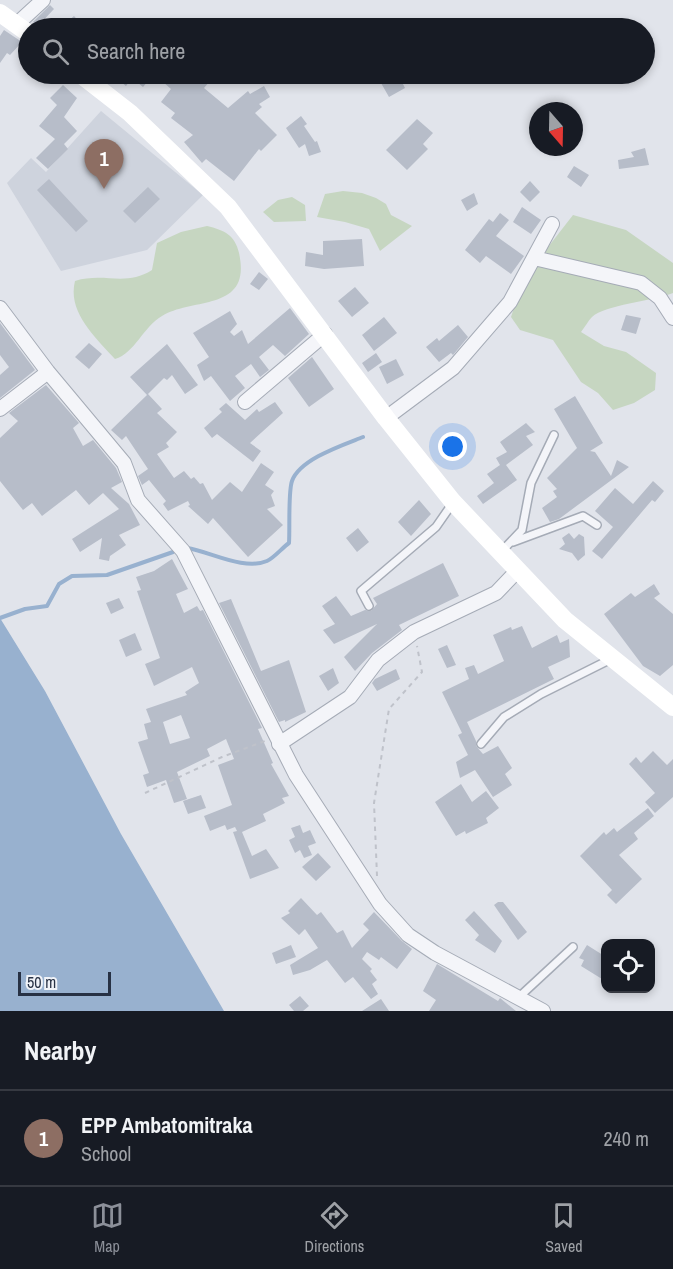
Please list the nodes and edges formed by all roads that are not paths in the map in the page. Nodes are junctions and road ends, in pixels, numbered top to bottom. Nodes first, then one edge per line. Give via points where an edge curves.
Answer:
1 (43, 0) edge
2 (9, 20) edge
3 (93, 84) edge
4 (552, 224) dead end
5 (534, 258) junction
6 (0, 308) edge
7 (673, 318) edge
8 (325, 334) junction
9 (48, 372) junction
10 (245, 402) dead end
11 (0, 409) edge
12 (386, 418) junction
13 (554, 435) dead end
14 (453, 502) junction
15 (597, 525) dead end
16 (506, 548) junction
17 (518, 570) junction
18 (369, 606) dead end
19 (614, 658) junction
20 (673, 707) edge
21 (277, 740) junction
22 (481, 744) dead end
23 (573, 947) dead end
24 (519, 997) junction
25 (543, 1011) edge

1 - 2 street
3 - 8 main road via 130,113 228,207
4 - 5 street
5 - 7 street via 641,283 660,298
5 - 12 street via 510,302 453,368
6 - 9 street
8 - 10 street
8 - 12 main road
9 - 11 street
9 - 21 street via 124,462 138,500 183,550
12 - 14 main road
13 - 16 lane via 531,483 522,530
14 - 16 main road
14 - 18 lane via 436,527 361,591
15 - 16 lane via 583,516
16 - 17 main road
17 - 19 main road via 565,620
17 - 21 street via 496,593 414,632 378,660 350,697
19 - 20 main road
19 - 22 lane via 504,717
21 - 24 street via 336,840 392,920 435,953
23 - 24 lane
24 - 25 street

